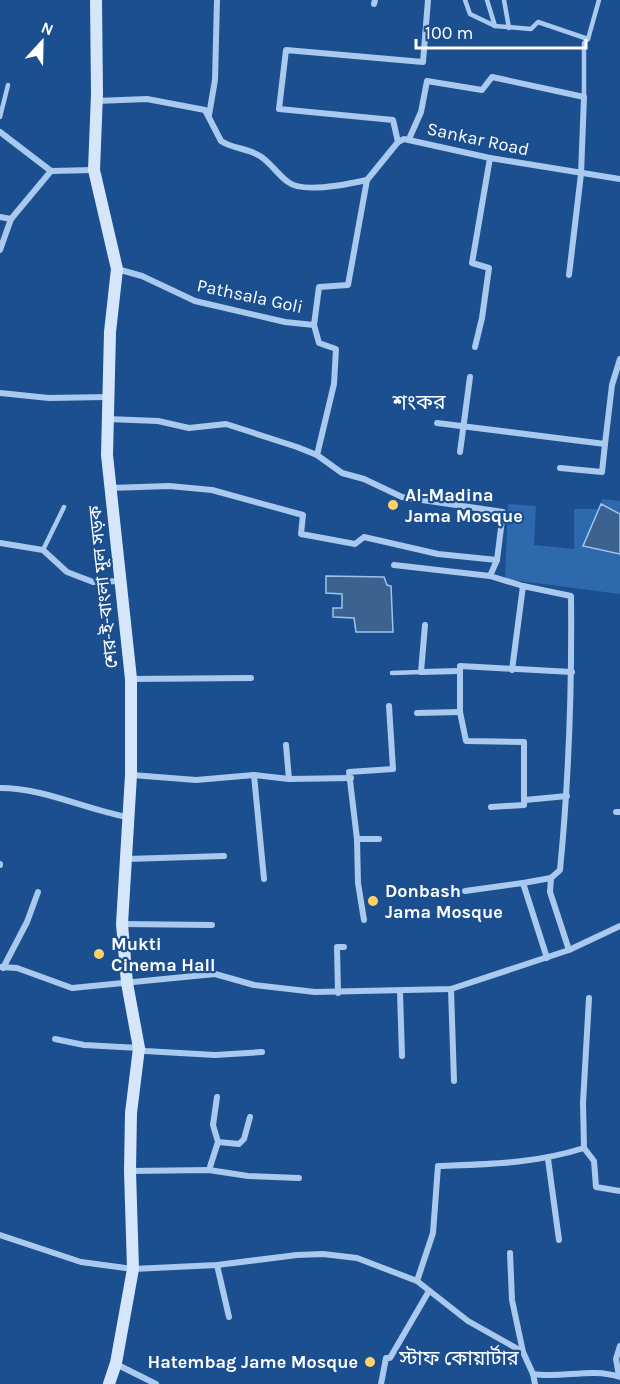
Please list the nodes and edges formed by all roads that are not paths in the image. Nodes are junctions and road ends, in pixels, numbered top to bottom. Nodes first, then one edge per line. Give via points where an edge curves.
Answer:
1 (96, 0) edge
2 (217, 0) edge
3 (428, 0) edge
4 (465, 0) edge
5 (487, 0) edge
6 (504, 0) edge
7 (599, 0) edge
8 (495, 26) junction
9 (509, 28) junction
10 (588, 39) junction
11 (8, 85) dead end
12 (584, 97) junction
13 (96, 101) junction
14 (209, 115) junction
15 (0, 117) edge
16 (0, 132) edge
17 (409, 139) junction
18 (398, 142) junction
19 (490, 158) junction
20 (93, 170) junction
21 (51, 171) junction
22 (581, 174) junction
23 (620, 179) edge
24 (367, 180) junction
25 (0, 217) edge
26 (11, 219) junction
27 (0, 250) edge
28 (117, 269) junction
29 (570, 275) dead end
30 (314, 325) junction
31 (475, 347) dead end
32 (620, 359) edge
33 (470, 377) dead end
34 (0, 393) edge
35 (108, 397) junction
36 (107, 419) junction
37 (437, 423) dead end
38 (463, 426) junction
39 (605, 444) junction
40 (460, 452) dead end
41 (317, 455) junction
42 (560, 468) dead end
43 (110, 488) junction
44 (64, 507) dead end
45 (0, 543) edge
46 (43, 550) junction
47 (497, 560) junction
48 (394, 566) dead end
49 (490, 576) junction
50 (121, 580) junction
51 (523, 586) junction
52 (424, 625) dead end
53 (512, 670) junction
54 (459, 671) junction
55 (421, 672) junction
56 (572, 672) junction
57 (392, 673) dead end
58 (251, 678) dead end
59 (131, 679) junction
60 (389, 706) dead end
61 (417, 712) dead end
62 (460, 712) junction
63 (286, 745) dead end
64 (131, 775) junction
65 (254, 775) junction
66 (351, 778) junction
67 (289, 779) junction
68 (0, 788) edge
69 (567, 795) junction
70 (525, 800) junction
71 (491, 807) dead end
72 (127, 817) junction
73 (357, 839) junction
74 (379, 839) dead end
75 (224, 856) dead end
76 (125, 859) junction
77 (550, 878) junction
78 (264, 879) dead end
79 (523, 883) junction
80 (465, 891) dead end
81 (38, 892) dead end
82 (364, 920) dead end
83 (122, 924) junction
84 (212, 925) dead end
85 (620, 926) edge
86 (344, 947) dead end
87 (569, 950) junction
88 (547, 958) junction
89 (2, 967) edge
90 (127, 983) junction
91 (451, 989) junction
92 (400, 992) junction
93 (338, 993) junction
94 (589, 998) dead end
95 (55, 1040) dead end
96 (139, 1048) junction
97 (262, 1052) dead end
98 (402, 1056) dead end
99 (454, 1080) dead end
100 (217, 1097) dead end
101 (250, 1117) dead end
102 (218, 1142) junction
103 (584, 1148) junction
104 (548, 1159) junction
105 (209, 1170) junction
106 (130, 1171) junction
107 (299, 1178) dead end
108 (620, 1191) edge
109 (0, 1235) edge
110 (559, 1240) dead end
111 (510, 1253) dead end
112 (217, 1265) junction
113 (133, 1269) junction
114 (417, 1281) junction
115 (429, 1291) junction
116 (230, 1317) dead end
117 (620, 1346) edge
118 (523, 1352) junction
119 (116, 1364) junction
120 (534, 1374) junction
121 (619, 1377) edge
122 (109, 1384) edge
123 (156, 1384) edge
124 (381, 1384) edge
125 (535, 1384) edge

1 - 13 street, শের-ই-বাংলা মূল সড়ক
2 - 14 street via 216,80
3 - 18 street via 423,62 286,50 279,109 393,120
4 - 8 lane via 470,14
5 - 8 lane
6 - 9 lane
7 - 10 lane
8 - 9 lane
9 - 10 lane via 531,28 538,22
10 - 12 lane via 584,43
11 - 15 lane
12 - 17 street via 492,77 482,90 427,81 421,112
12 - 22 street
13 - 14 street via 147,99 200,108
13 - 20 street, শের-ই-বাংলা মূল সড়ক
14 - 24 street via 221,141 249,149 290,184 313,188
16 - 21 street
17 - 18 street, Sankar Road
17 - 19 street, Sankar Road
18 - 24 street, Sankar Road
19 - 22 street, Sankar Road
19 - 31 street via 472,263 489,268
20 - 21 street
20 - 28 street, শের-ই-বাংলা মূল সড়ক
21 - 26 street
22 - 23 street, Sankar Road
22 - 29 street
24 - 30 street, Pathsala Goli via 348,285 319,287
25 - 26 street
26 - 27 street
28 - 30 street, Pathsala Goli via 142,276 195,301
28 - 35 street, শের-ই-বাংলা মূল সড়ক
30 - 41 street via 319,343 336,349 334,384
32 - 39 street via 612,386
33 - 38 street
34 - 35 street via 49,398
35 - 36 street, শের-ই-বাংলা মূল সড়ক
36 - 41 street via 158,421 189,428 226,424
36 - 43 street, শের-ই-বাংলা মূল সড়ক
37 - 38 street
38 - 39 street
38 - 40 street
39 - 42 street via 602,472
41 - 47 street via 342,473 402,497 503,512
43 - 47 street via 169,486 212,490 303,515 302,534 355,544 364,537 438,554
43 - 50 street, শের-ই-বাংলা মূল সড়ক
44 - 46 lane
45 - 46 street
46 - 50 street via 67,572 93,582
47 - 49 street
48 - 49 street
49 - 51 street
50 - 59 street, শের-ই-বাংলা মূল সড়ক
51 - 53 street
51 - 56 street via 571,596
52 - 55 street
53 - 54 street via 460,666
53 - 56 street
54 - 55 street
54 - 62 street
55 - 57 lane
56 - 69 street
58 - 59 street
59 - 64 street, শের-ই-বাংলা মূল সড়ক
60 - 66 street via 393,769 349,772
61 - 62 street
62 - 70 street via 466,741 524,742
63 - 67 street
64 - 65 street via 196,780
64 - 72 street, শের-ই-বাংলা মূল সড়ক
65 - 67 street
65 - 78 street
66 - 67 street
66 - 73 street
68 - 72 street via 41,792 95,811
69 - 70 street
69 - 77 street via 560,870
70 - 71 street via 524,805
72 - 76 street, শের-ই-বাংলা মূল সড়ক
73 - 74 street
73 - 82 street
75 - 76 street
76 - 83 street, শের-ই-বাংলা মূল সড়ক
77 - 79 street
77 - 87 street via 550,892
79 - 80 street
79 - 88 street
81 - 89 street via 27,922
83 - 84 street
83 - 90 street, শের-ই-বাংলা মূল সড়ক
85 - 87 street
86 - 93 street via 337,947
87 - 88 street
88 - 91 street
89 - 90 street via 17,968 72,988
90 - 93 street via 214,974 254,985
90 - 96 street, শের-ই-বাংলা মূল সড়ক
91 - 92 street
91 - 99 street
92 - 93 street
92 - 98 street
94 - 103 street
95 - 96 street
96 - 97 street via 215,1054
96 - 106 street, শের-ই-বাংলা মূল সড়ক via 131,1113
100 - 102 street via 213,1125
101 - 102 street via 239,1144
102 - 105 street
103 - 104 street
103 - 108 street via 594,1161 596,1187
104 - 110 street
104 - 114 street via 438,1166 433,1233
105 - 106 street
105 - 107 street
106 - 113 street, শের-ই-বাংলা মূল সড়ক
109 - 113 street via 81,1262
111 - 118 street via 512,1300
112 - 113 street
112 - 114 street via 323,1254 357,1258
112 - 116 street
113 - 119 street, শের-ই-বাংলা মূল সড়ক
114 - 115 street
115 - 118 street via 468,1321
115 - 124 street via 390,1358 386,1358
117 - 121 street via 616,1359
118 - 120 street
119 - 122 street, শের-ই-বাংলা মূল সড়ক
119 - 123 street
120 - 121 street via 599,1372
120 - 125 street

